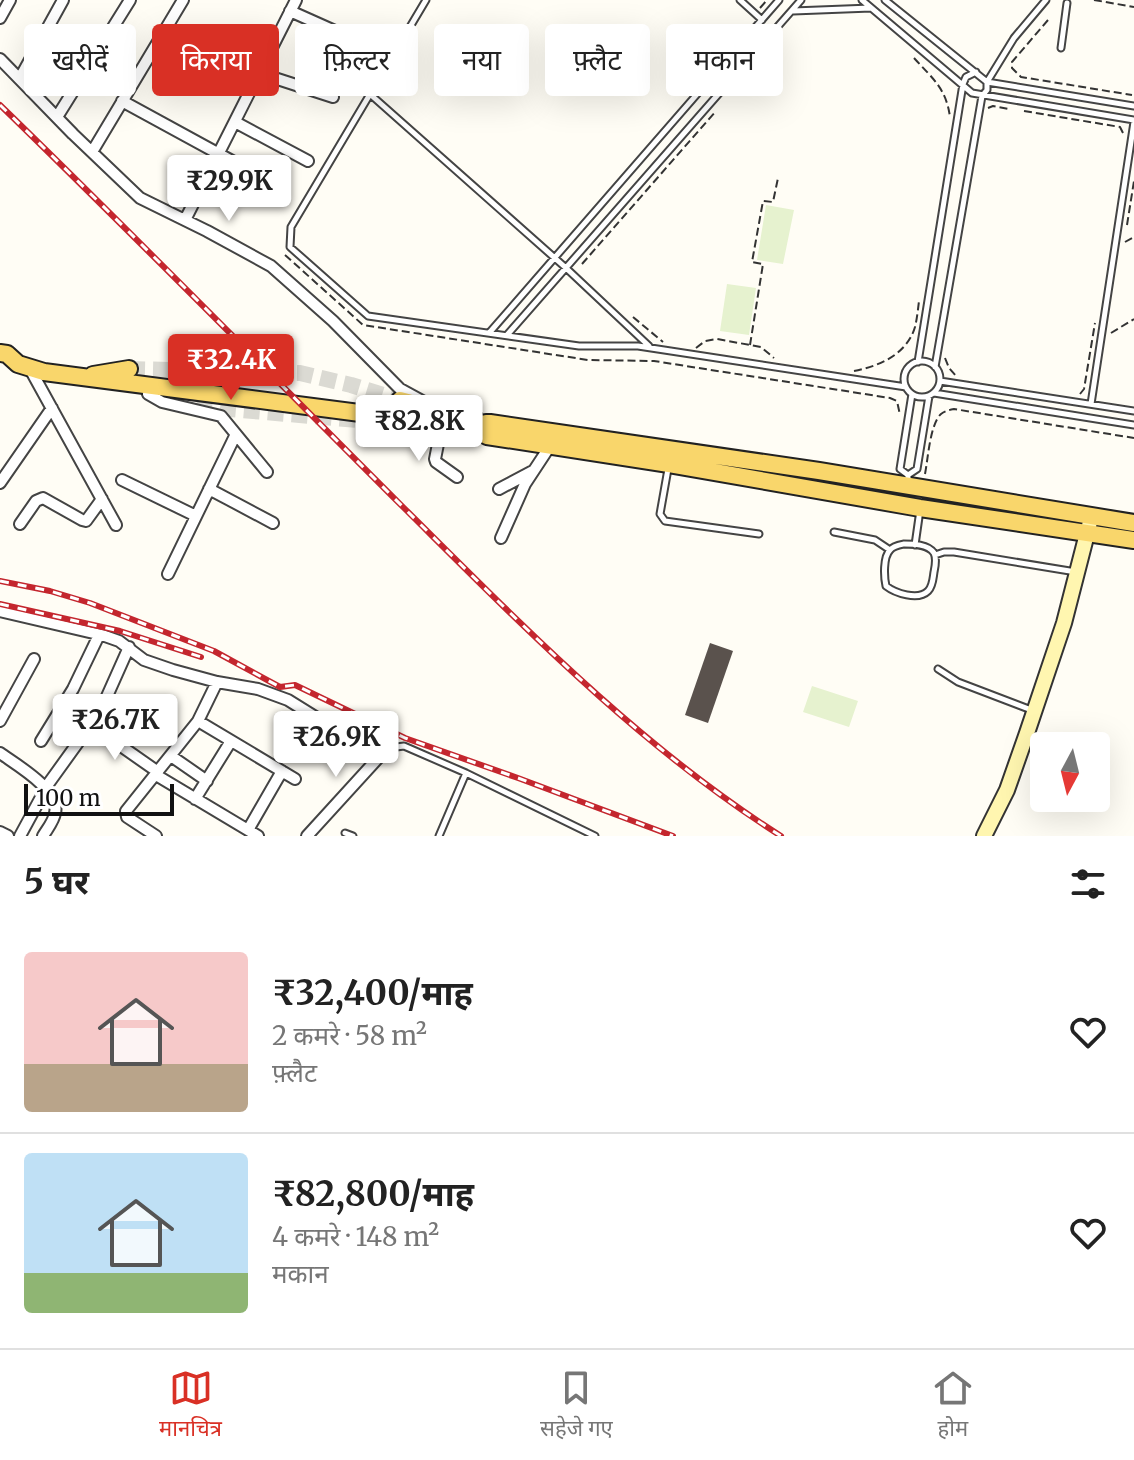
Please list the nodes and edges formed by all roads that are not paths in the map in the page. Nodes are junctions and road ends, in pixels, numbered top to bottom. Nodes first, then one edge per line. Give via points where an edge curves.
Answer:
1 (10, 0) edge
2 (63, 0) edge
3 (130, 0) edge
4 (183, 0) edge
5 (296, 0) edge
6 (426, 0) edge
7 (740, 0) edge
8 (779, 0) edge
9 (801, 0) edge
10 (862, 0) edge
11 (885, 0) edge
12 (1046, 0) edge
13 (1067, 3) dead end
14 (872, 8) junction
15 (290, 11) junction
16 (793, 12) junction
17 (0, 18) edge
18 (762, 20) junction
19 (319, 24) edge
20 (412, 24) edge
21 (279, 33) edge
22 (1061, 48) dead end
23 (0, 59) edge
24 (976, 72) junction
25 (20, 78) junction
26 (279, 79) edge
27 (987, 82) junction
28 (963, 84) junction
29 (248, 96) edge
30 (370, 96) edge
31 (372, 96) edge
32 (982, 96) junction
33 (333, 97) dead end
34 (122, 101) junction
35 (1134, 106) edge
36 (57, 117) junction
37 (1134, 121) edge
38 (235, 122) junction
39 (92, 152) junction
40 (218, 155) junction
41 (308, 161) dead end
42 (245, 199) dead end
43 (185, 220) junction
44 (554, 259) junction
45 (566, 268) junction
46 (489, 333) junction
47 (507, 335) junction
48 (651, 348) junction
49 (0, 353) edge
50 (918, 362) junction
51 (23, 365) junction
52 (935, 367) junction
53 (0, 368) edge
54 (129, 369) tunnel mouth
55 (84, 377) junction
56 (940, 381) junction
57 (906, 387) junction
58 (148, 394) junction
59 (912, 394) junction
60 (931, 395) junction
61 (173, 398) tunnel mouth
62 (400, 400) tunnel mouth
63 (1091, 404) junction
64 (52, 408) junction
65 (1134, 411) edge
66 (441, 425) junction
67 (1134, 425) edge
68 (482, 429) junction
69 (236, 434) junction
70 (550, 446) junction
71 (669, 464) junction
72 (534, 470) junction
73 (819, 471) junction
74 (267, 472) dead end
75 (457, 477) dead end
76 (122, 480) dead end
77 (908, 481) junction
78 (0, 483) edge
79 (209, 489) junction
80 (499, 489) dead end
81 (815, 490) junction
82 (102, 499) junction
83 (914, 507) junction
84 (196, 516) junction
85 (273, 523) dead end
86 (1134, 523) edge
87 (20, 524) dead end
88 (1090, 524) junction
89 (116, 525) dead end
90 (834, 532) dead end
91 (759, 534) dead end
92 (501, 538) dead end
93 (1134, 540) edge
94 (915, 545) junction
95 (890, 550) junction
96 (935, 555) junction
97 (1077, 572) junction
98 (168, 574) dead end
99 (0, 611) edge
100 (99, 635) junction
101 (129, 647) junction
102 (34, 659) dead end
103 (938, 669) dead end
104 (217, 682) junction
105 (1034, 712) junction
106 (0, 721) edge
107 (198, 721) junction
108 (91, 725) junction
109 (41, 741) dead end
110 (231, 741) junction
111 (381, 749) junction
112 (0, 753) edge
113 (171, 756) junction
114 (282, 771) junction
115 (157, 773) junction
116 (466, 773) junction
117 (295, 779) dead end
118 (207, 781) junction
119 (46, 788) junction
120 (195, 799) junction
121 (0, 832) edge
122 (246, 832) edge
123 (345, 833) dead end
124 (8, 836) edge
125 (20, 836) edge
126 (43, 836) edge
127 (156, 836) edge
128 (307, 836) edge
129 (353, 836) edge
130 (439, 836) edge
131 (595, 836) edge
132 (984, 836) edge

1 - 17 street
2 - 25 street
3 - 36 street
4 - 34 street
5 - 15 street
6 - 20 lane
7 - 18 lane
8 - 18 lane
9 - 16 lane
10 - 14 lane
11 - 24 lane
12 - 27 lane
13 - 22 lane
14 - 16 lane
14 - 28 lane
15 - 19 street
15 - 21 street
16 - 45 lane
18 - 44 lane
23 - 25 street
24 - 27 lane
24 - 28 lane
25 - 36 street
26 - 33 street
27 - 32 lane
27 - 35 lane
28 - 32 lane
28 - 50 lane
29 - 38 street
30 - 46 lane via 291,227 290,247 368,316
31 - 44 lane
32 - 37 lane
32 - 52 lane
34 - 39 street
34 - 40 street
36 - 39 street
37 - 63 lane
38 - 40 street
38 - 41 street
39 - 43 street via 140,198
40 - 42 street via 256,175
40 - 43 street
43 - 66 street via 271,266
44 - 45 lane
44 - 46 lane
45 - 47 lane
45 - 48 lane
46 - 47 lane
47 - 48 lane via 579,346
48 - 57 lane
49 - 51 main road
50 - 52 lane
50 - 57 lane via 906,371
51 - 53 main road
51 - 55 main road
51 - 64 street
52 - 56 lane
54 - 55 main road
55 - 58 main road
55 - 66 main road
56 - 60 lane
56 - 63 lane
57 - 59 lane
58 - 61 main road
58 - 69 street via 221,416
59 - 60 lane
59 - 77 lane via 900,469
60 - 67 lane
60 - 77 lane via 917,469
62 - 66 main road
63 - 65 lane
64 - 78 street
64 - 82 street
66 - 68 main road
66 - 75 street via 436,462
68 - 70 main road
68 - 73 main road
69 - 74 street
69 - 79 street
70 - 71 main road
70 - 72 street
71 - 81 main road
71 - 91 lane via 661,518
72 - 80 street
72 - 92 street
73 - 77 main road
73 - 81 lane
76 - 84 street
77 - 83 lane
77 - 88 main road
79 - 84 street
79 - 85 street
81 - 83 main road
82 - 87 street via 86,521 39,499
82 - 89 street
83 - 88 main road
83 - 94 lane
84 - 98 street
86 - 88 main road
88 - 93 main road
88 - 97 street
90 - 95 lane via 875,540
94 - 95 lane
94 - 96 lane
95 - 96 lane via 886,586 913,595 929,591
96 - 97 lane via 954,552
97 - 105 street
99 - 100 street
100 - 101 street
100 - 109 street
101 - 104 street via 144,660
101 - 108 street
102 - 106 street
103 - 105 lane
104 - 107 street
104 - 111 street via 288,700
105 - 132 street via 1007,790
107 - 110 street
107 - 113 street
108 - 115 street
108 - 119 street
110 - 114 street
110 - 118 street
111 - 116 lane via 404,746
111 - 128 street
112 - 119 street
113 - 115 street
113 - 118 street
114 - 117 street
114 - 122 street
115 - 120 street
115 - 127 street via 126,811
116 - 130 lane
116 - 131 lane
118 - 120 street
119 - 125 street
119 - 126 street via 56,809
120 - 122 street
121 - 124 street
123 - 129 lane

